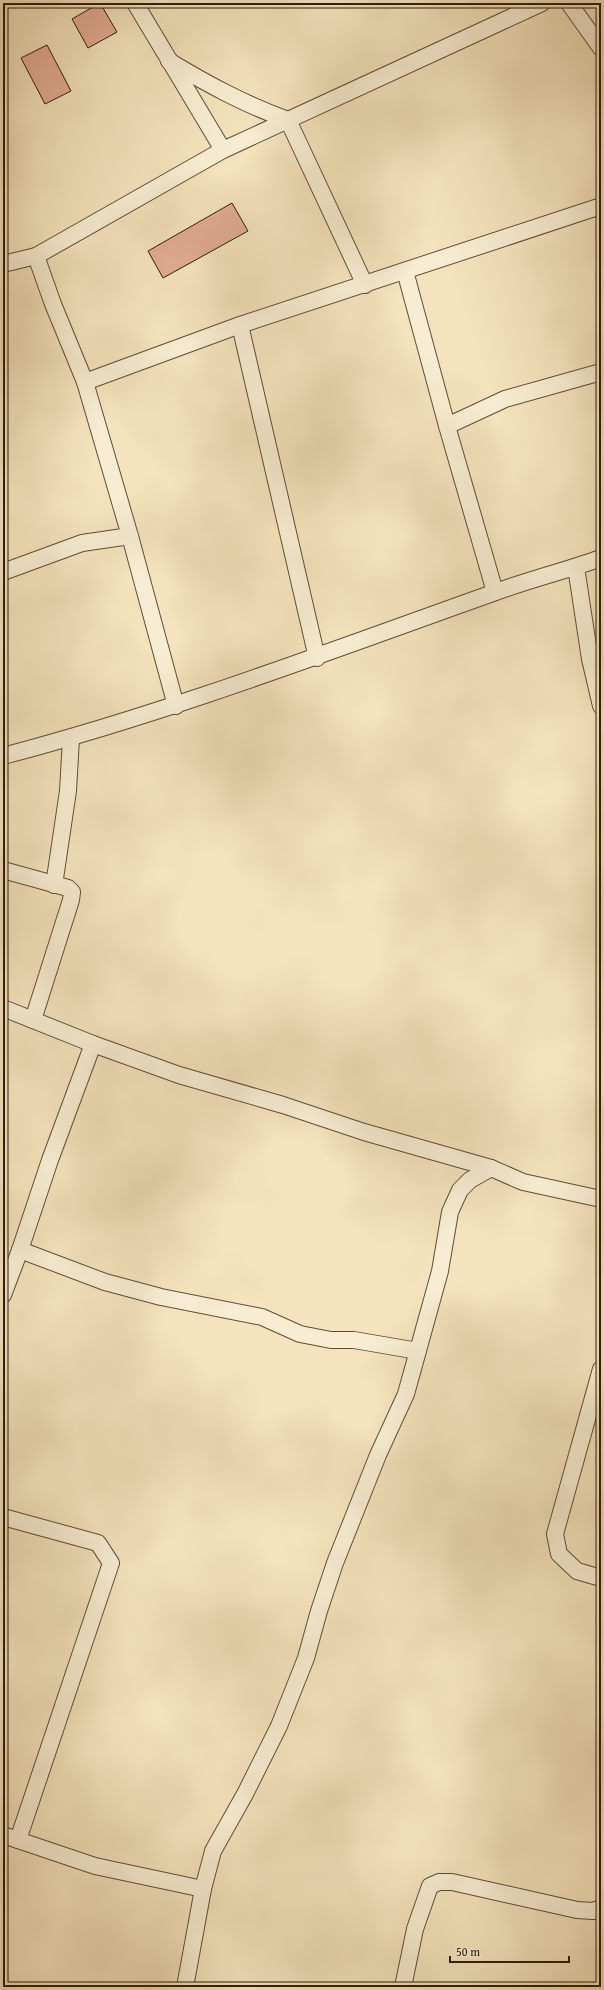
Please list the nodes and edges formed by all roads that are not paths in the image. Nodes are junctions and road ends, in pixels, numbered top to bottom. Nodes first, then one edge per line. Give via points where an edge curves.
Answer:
1 (135, 3) edge
2 (542, 3) edge
3 (569, 3) edge
4 (601, 48) edge
5 (169, 61) junction
6 (288, 120) junction
7 (223, 150) junction
8 (601, 206) edge
9 (36, 256) junction
10 (3, 264) edge
11 (405, 271) junction
12 (365, 285) junction
13 (240, 325) junction
14 (601, 372) edge
15 (85, 382) junction
16 (447, 426) junction
17 (130, 536) junction
18 (601, 558) edge
19 (576, 567) junction
20 (3, 572) edge
21 (495, 592) junction
22 (317, 658) junction
23 (176, 706) junction
24 (601, 706) edge
25 (71, 738) junction
26 (3, 756) edge
27 (3, 870) edge
28 (54, 885) junction
29 (3, 1008) edge
30 (33, 1020) junction
31 (93, 1044) junction
32 (490, 1168) junction
33 (601, 1198) edge
34 (20, 1250) junction
35 (3, 1295) edge
36 (418, 1351) junction
37 (601, 1369) edge
38 (3, 1517) edge
39 (601, 1578) edge
40 (3, 1835) edge
41 (18, 1840) junction
42 (203, 1889) junction
43 (601, 1908) edge
44 (185, 1987) edge
45 (403, 1987) edge

1 - 5 street
2 - 6 street
3 - 4 street
5 - 6 street via 212,87
5 - 7 street
6 - 7 street
6 - 12 street
7 - 9 street
8 - 11 street
9 - 10 street
9 - 15 street
11 - 12 street
11 - 16 street
12 - 13 street
13 - 15 street
13 - 22 street
14 - 16 street via 505,399
15 - 17 street
16 - 21 street
17 - 20 street via 82,543
17 - 23 street
18 - 19 street
19 - 21 street
19 - 24 street via 590,659
21 - 22 street
22 - 23 street
23 - 25 street
25 - 26 street
25 - 28 street via 68,791
27 - 28 street
28 - 30 street via 68,888 72,892 71,900
29 - 30 street
30 - 31 street
31 - 32 street via 179,1075
31 - 34 street
32 - 33 street via 523,1182
32 - 36 street via 470,1180 460,1190 450,1212 440,1271
34 - 35 street
34 - 36 street via 105,1282 161,1297 262,1317 300,1334
36 - 42 street via 406,1394 378,1455 335,1563 306,1658 279,1726 213,1851
37 - 39 street via 555,1534 559,1554 577,1571
38 - 41 street via 98,1543 111,1563
40 - 41 street
41 - 42 street via 95,1866
42 - 44 street
43 - 45 street via 593,1911 577,1910 452,1882 439,1882 430,1886 422,1908

